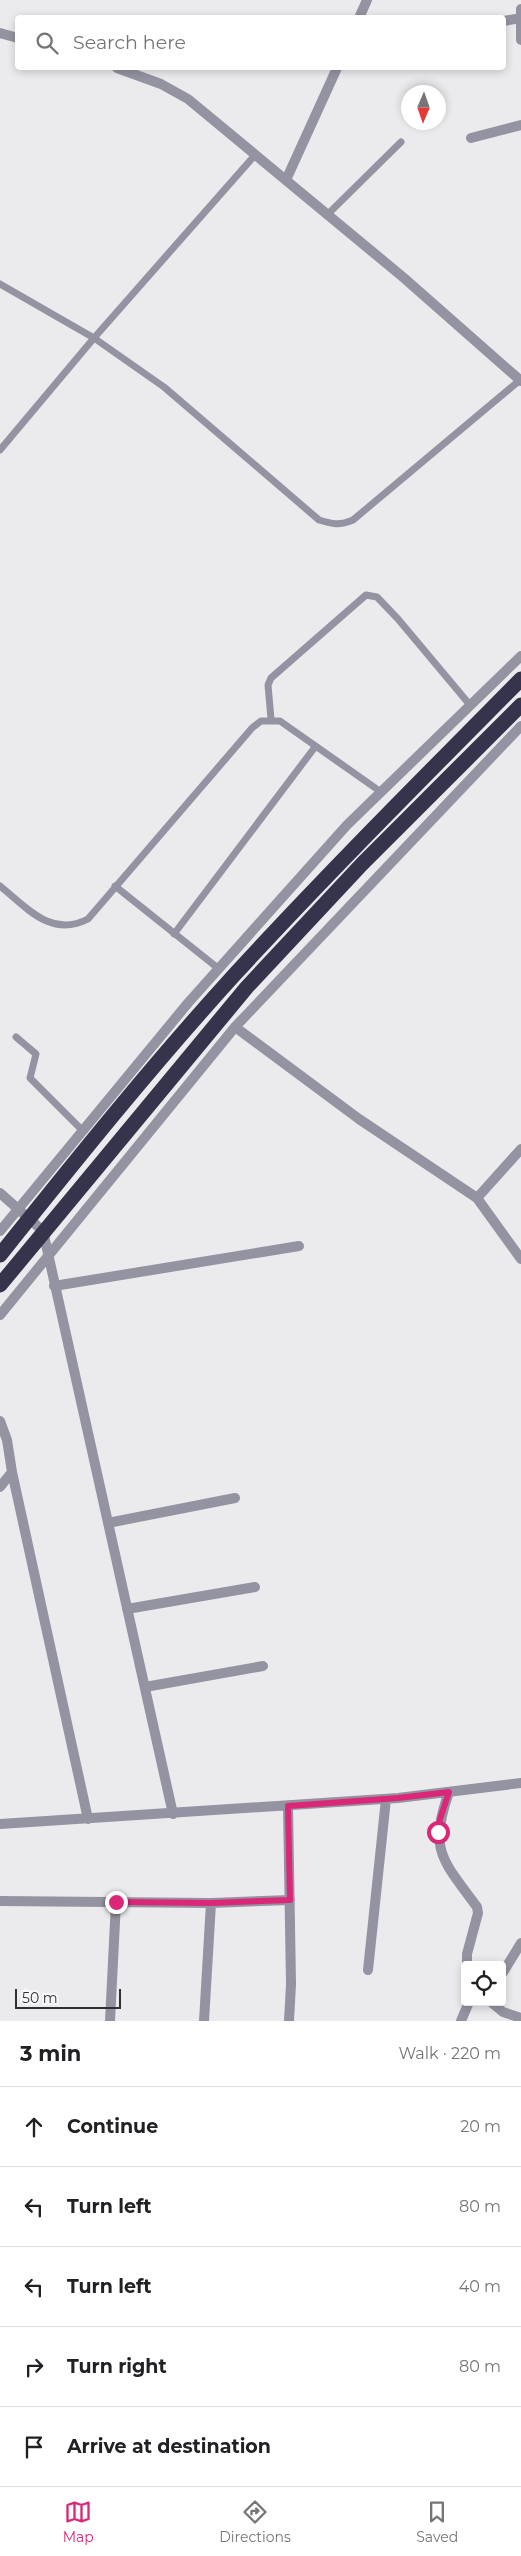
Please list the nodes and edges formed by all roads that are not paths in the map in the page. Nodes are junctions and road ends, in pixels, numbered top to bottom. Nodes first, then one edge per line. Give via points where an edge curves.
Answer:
1 (367, 0) edge
2 (360, 15) edge
3 (521, 15) edge
4 (506, 20) edge
5 (0, 33) edge
6 (15, 37) edge
7 (521, 40) edge
8 (123, 70) edge
9 (336, 70) edge
10 (521, 124) edge
11 (471, 138) dead end
12 (401, 142) dead end
13 (255, 155) junction
14 (286, 180) junction
15 (328, 214) junction
16 (0, 284) edge
17 (94, 338) junction
18 (520, 380) edge
19 (0, 450) edge
20 (521, 656) edge
21 (521, 679) edge
22 (470, 705) junction
23 (521, 705) edge
24 (271, 720) junction
25 (521, 726) edge
26 (315, 748) junction
27 (381, 792) junction
28 (0, 886) edge
29 (115, 886) junction
30 (174, 934) junction
31 (218, 969) junction
32 (235, 1027) junction
33 (16, 1037) dead end
34 (82, 1131) junction
35 (521, 1149) edge
36 (0, 1194) edge
37 (477, 1198) junction
38 (24, 1214) junction
39 (0, 1231) edge
40 (44, 1231) junction
41 (299, 1246) dead end
42 (0, 1255) edge
43 (48, 1256) junction
44 (521, 1259) edge
45 (0, 1285) edge
46 (54, 1286) junction
47 (0, 1315) edge
48 (0, 1421) edge
49 (12, 1472) junction
50 (0, 1487) edge
51 (235, 1498) dead end
52 (108, 1523) junction
53 (255, 1588) dead end
54 (127, 1609) junction
55 (263, 1666) dead end
56 (145, 1687) junction
57 (521, 1783) edge
58 (449, 1792) junction
59 (386, 1799) junction
60 (288, 1806) junction
61 (174, 1814) junction
62 (88, 1819) junction
63 (0, 1824) edge
64 (290, 1900) junction
65 (0, 1901) edge
66 (116, 1902) junction
67 (211, 1903) junction
68 (521, 1943) edge
69 (467, 1961) edge
70 (506, 1967) edge
71 (368, 1970) dead end
72 (467, 2006) edge
73 (496, 2006) edge
74 (521, 2018) edge
75 (110, 2021) edge
76 (204, 2021) edge
77 (289, 2021) edge
78 (461, 2021) edge

1 - 2 street
3 - 4 street
3 - 7 street
5 - 6 street
8 - 13 street via 162,84 188,99
9 - 14 street
10 - 11 street
12 - 15 lane
13 - 14 street
13 - 17 lane
14 - 15 street
15 - 18 street
16 - 17 lane
17 - 18 lane via 164,387 319,520 342,525 353,520
17 - 19 lane
20 - 22 street
21 - 38 highway via 365,836 235,974
22 - 24 lane via 398,619 377,597 366,595 271,678 268,685
22 - 27 street
23 - 40 highway via 362,864 247,987
24 - 26 lane via 280,721
24 - 29 lane via 261,721 252,728
25 - 32 street
26 - 27 lane
26 - 30 lane
27 - 31 street via 347,825
28 - 29 lane via 37,916 62,926 88,919
29 - 30 lane
30 - 31 lane
31 - 34 street
32 - 37 street via 359,1119
32 - 43 street
33 - 34 lane via 36,1054 30,1078
34 - 38 street
35 - 37 street
36 - 38 street
37 - 44 street
38 - 39 street
38 - 40 street
38 - 42 highway
40 - 43 street
40 - 45 highway
41 - 46 street
43 - 46 street
43 - 47 street
46 - 52 street
48 - 49 street
49 - 50 street
49 - 62 street
51 - 52 street
52 - 54 street
53 - 54 street
54 - 56 street
55 - 56 street
56 - 61 street
57 - 58 street
58 - 59 street
58 - 69 street via 440,1819 441,1848 449,1870 478,1913
59 - 60 street
59 - 71 street
60 - 61 street
60 - 64 street
61 - 62 street
62 - 63 street
64 - 67 street
64 - 77 street
65 - 66 street
66 - 67 street
66 - 75 street
67 - 76 street
68 - 70 street
72 - 78 street
73 - 74 street

